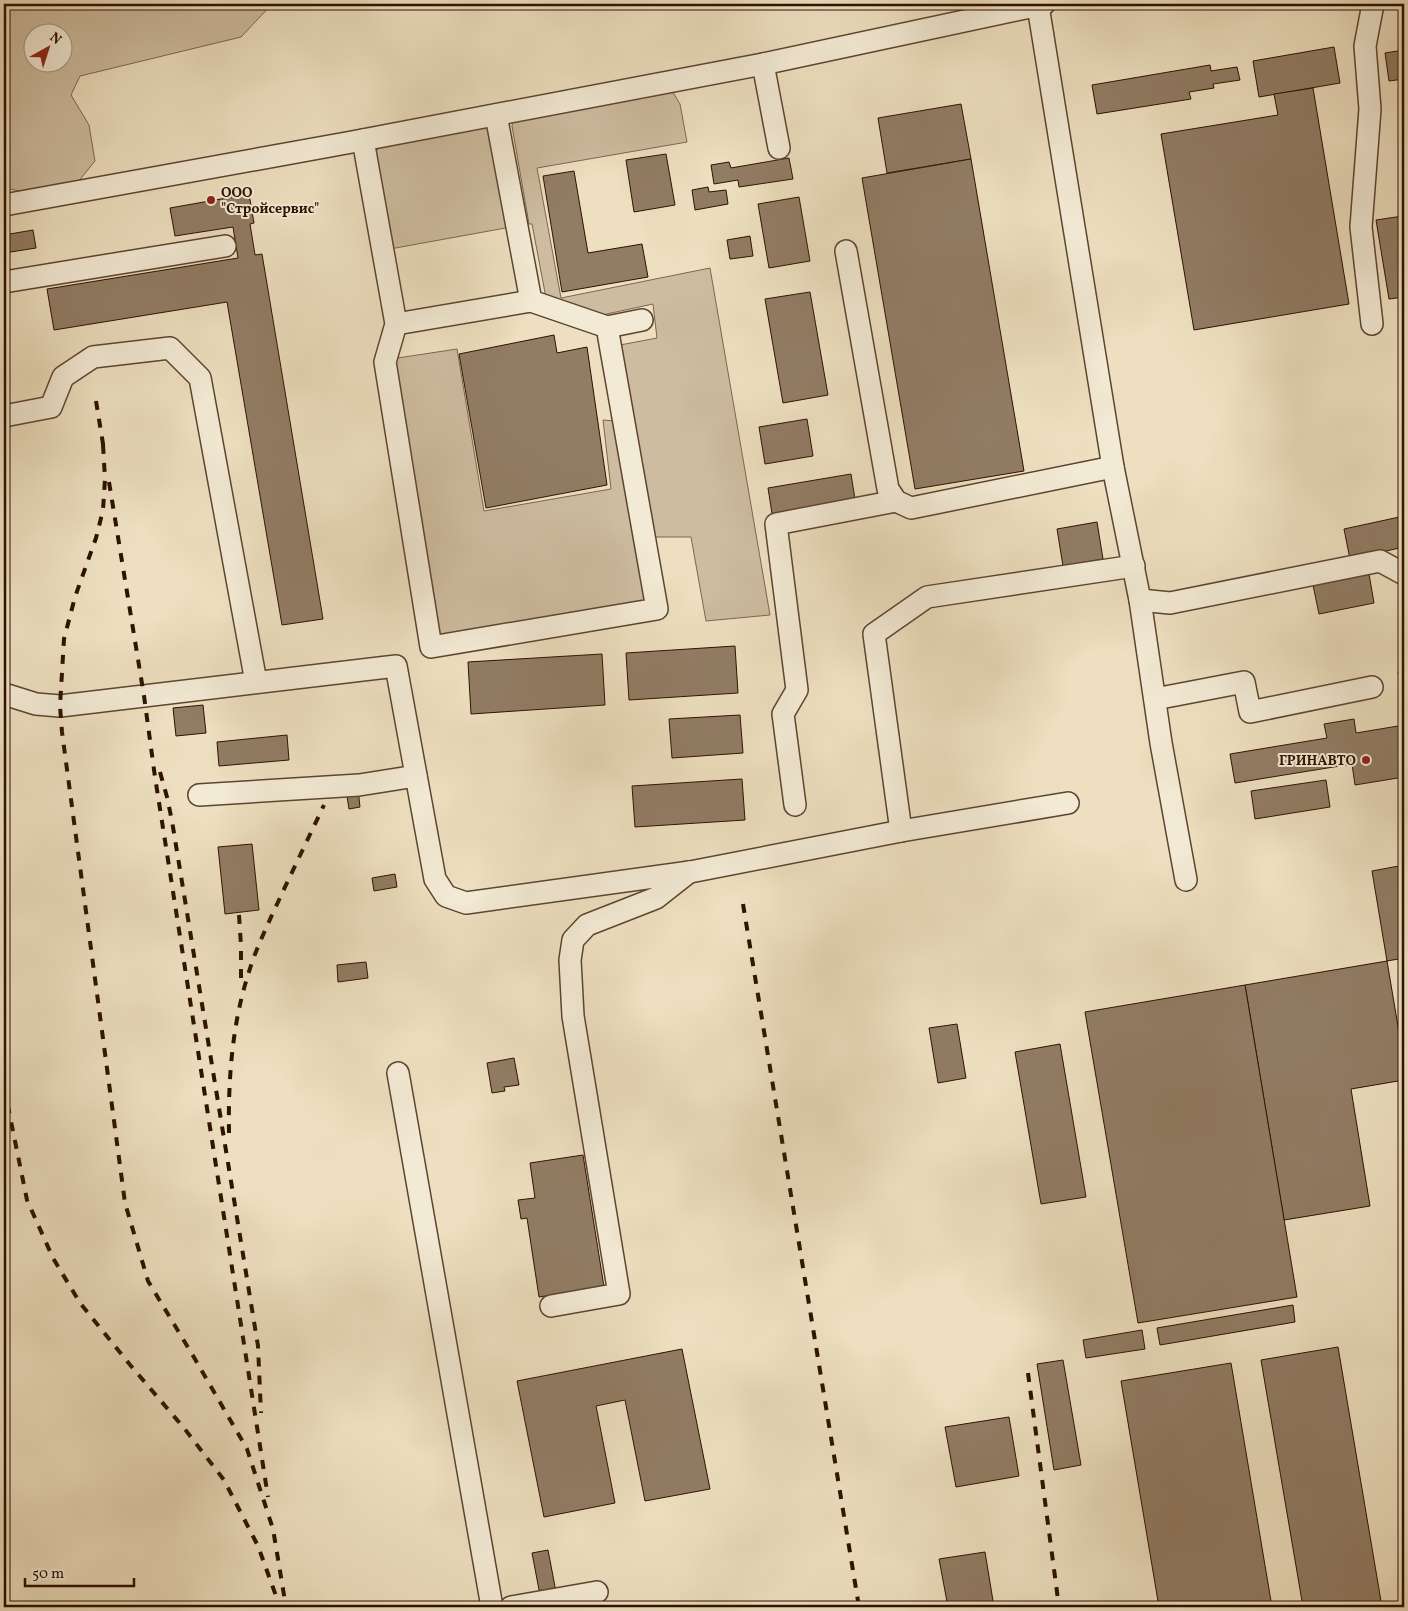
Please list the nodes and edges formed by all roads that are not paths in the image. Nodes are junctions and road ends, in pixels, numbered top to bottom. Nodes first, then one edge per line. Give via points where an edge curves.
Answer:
1 (1373, 4) edge
2 (1041, 5) edge
3 (763, 64) junction
4 (496, 115) junction
5 (363, 140) junction
6 (779, 148) dead end
7 (4, 204) edge
8 (226, 246) dead end
9 (846, 250) dead end
10 (4, 282) edge
11 (531, 301) junction
12 (642, 320) dead end
13 (396, 324) junction
14 (1372, 324) dead end
15 (607, 327) junction
16 (4, 416) edge
17 (1113, 467) junction
18 (896, 501) junction
19 (1134, 566) junction
20 (1404, 574) edge
21 (1140, 600) junction
22 (256, 682) junction
23 (1372, 687) dead end
24 (4, 694) edge
25 (1155, 699) junction
26 (416, 776) junction
27 (199, 795) dead end
28 (1068, 803) dead end
29 (795, 805) dead end
30 (901, 831) junction
31 (690, 872) junction
32 (1186, 880) dead end
33 (398, 1073) dead end
34 (551, 1306) dead end
35 (597, 1592) dead end
36 (492, 1607) edge
37 (511, 1607) edge

1 - 14 street via 1365,46 1370,109 1360,228
2 - 3 street
2 - 17 street
3 - 4 street
3 - 6 street
4 - 5 street
4 - 11 street
5 - 7 street
5 - 13 street
8 - 10 street
9 - 18 street via 888,489
11 - 13 street
11 - 15 street
12 - 15 street
13 - 15 street via 385,362 431,647 657,609
16 - 22 street via 51,407 63,377 93,357 170,348 200,378
17 - 18 street via 912,508
17 - 19 street
18 - 29 street via 776,524 797,690 783,714
19 - 21 street
19 - 30 street via 927,597 874,634
20 - 21 street via 1380,561 1170,603
21 - 25 street
22 - 24 street via 60,706 36,704
22 - 26 street via 396,666
23 - 25 street via 1250,712 1244,682
25 - 32 street
26 - 27 street via 358,785
26 - 31 street via 435,879 446,896 453,899 466,903
28 - 30 street
30 - 31 street
31 - 34 street via 656,898 587,925 573,940 570,960 572,1016 620,1294
33 - 36 street
35 - 37 street

